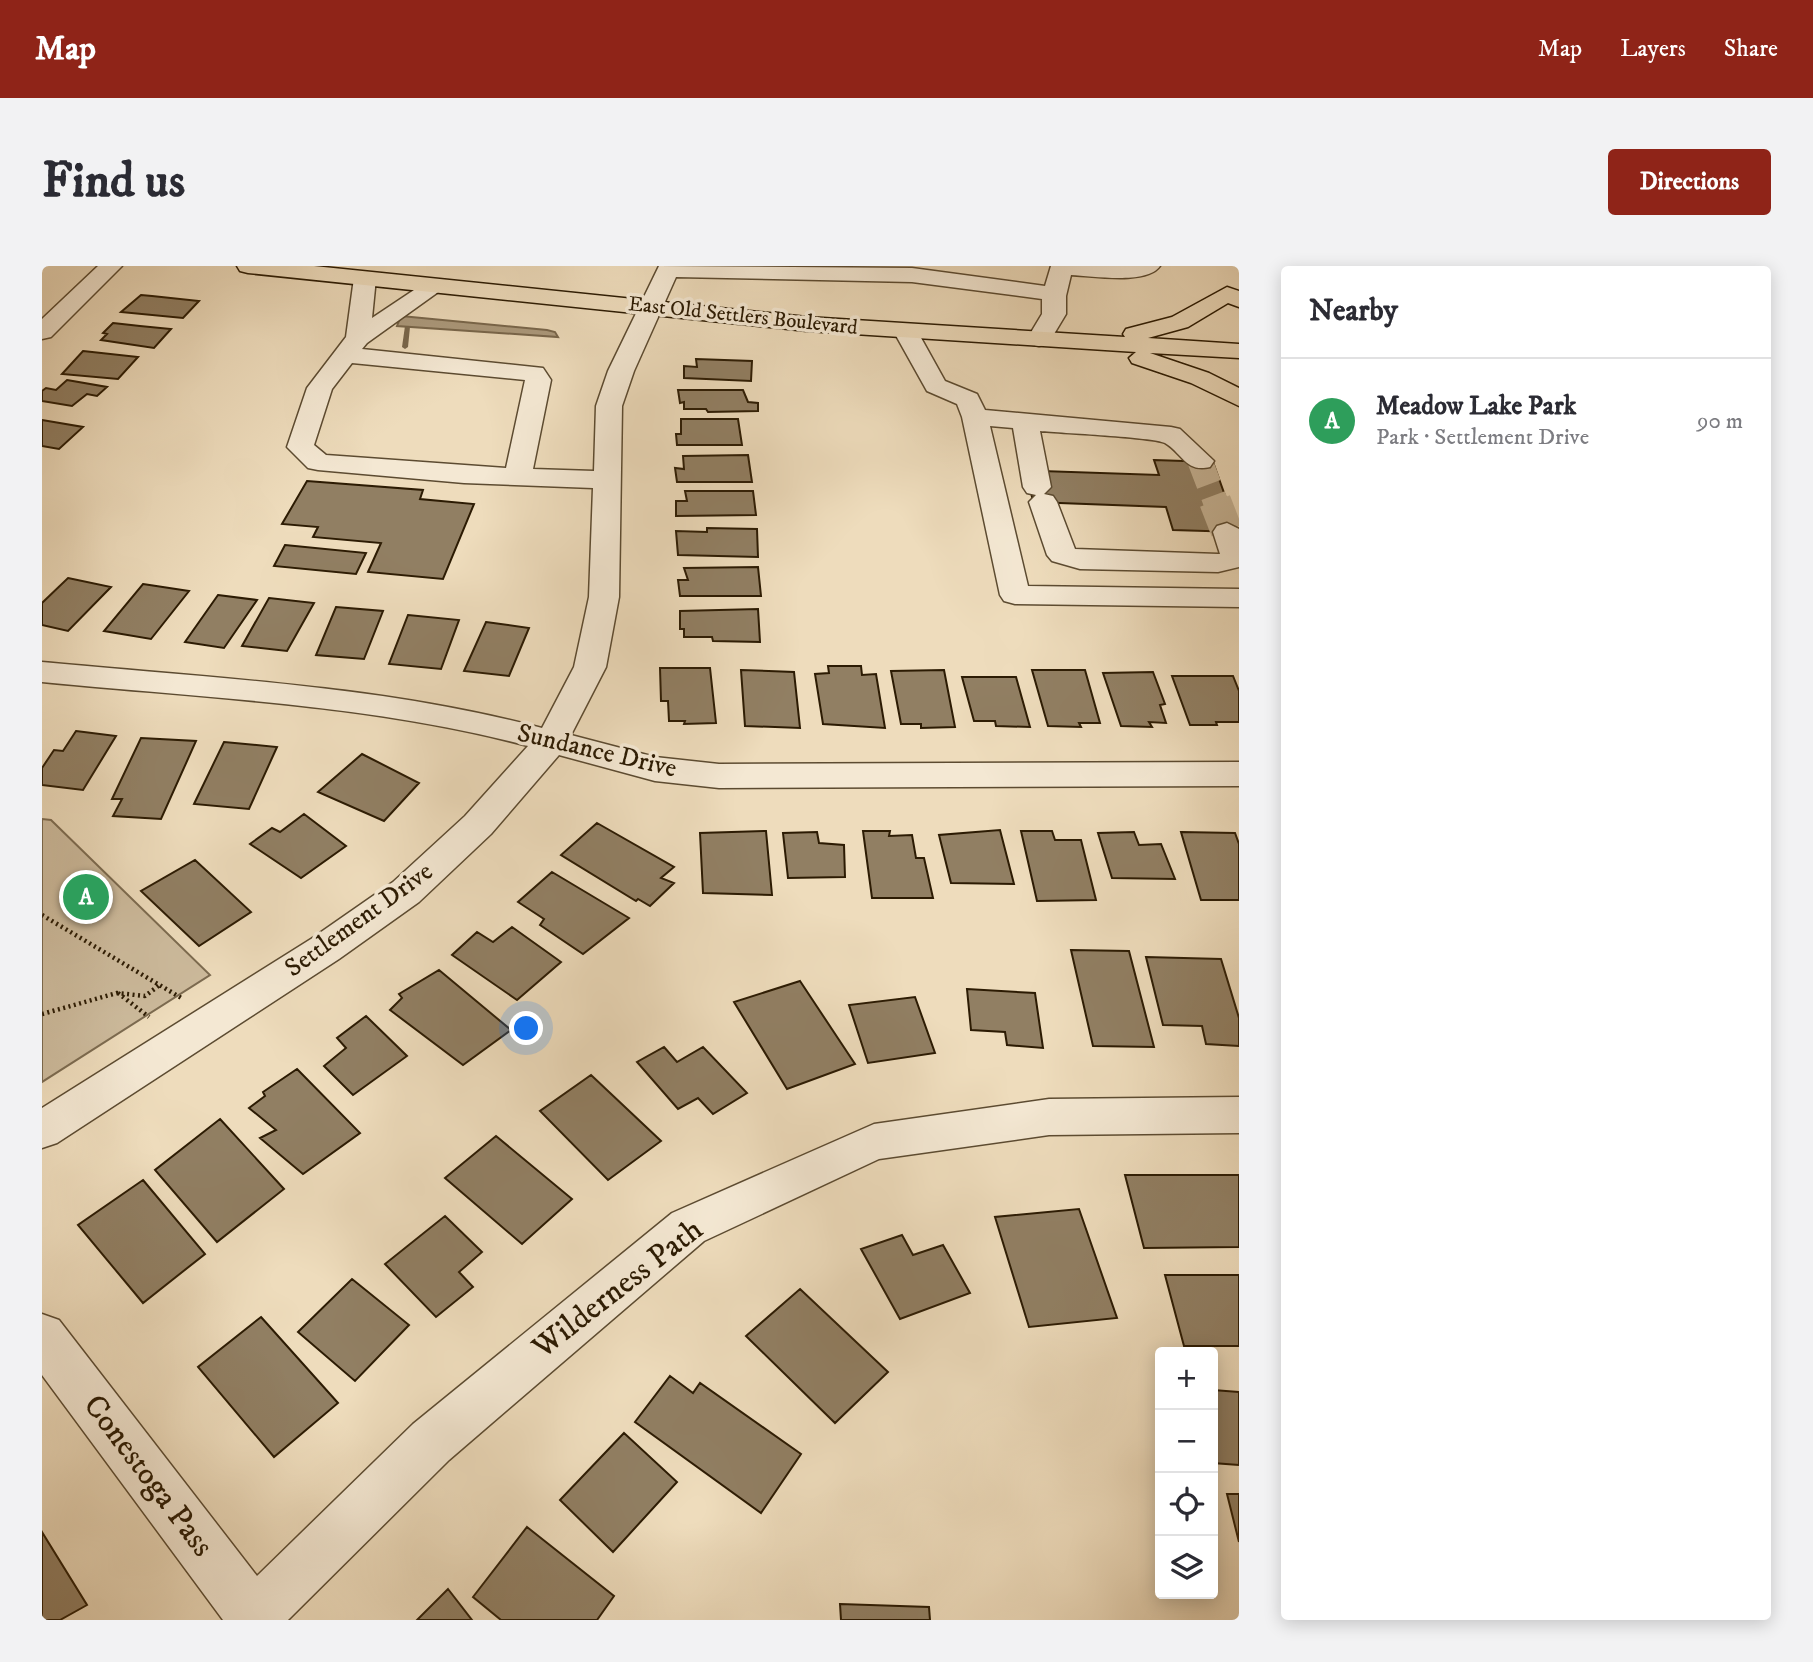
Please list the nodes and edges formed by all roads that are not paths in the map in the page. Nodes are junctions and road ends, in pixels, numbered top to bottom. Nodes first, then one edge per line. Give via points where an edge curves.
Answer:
1 (111, 266) edge
2 (248, 266) edge
3 (1149, 266) edge
4 (659, 268) edge
5 (856, 270) edge
6 (407, 274) edge
7 (999, 276) edge
8 (365, 278) junction
9 (437, 285) junction
10 (1055, 294) junction
11 (1229, 296) edge
12 (650, 307) junction
13 (906, 331) junction
14 (42, 332) edge
15 (1039, 340) junction
16 (1088, 343) junction
17 (352, 347) junction
18 (1239, 351) edge
19 (1239, 398) edge
20 (975, 418) junction
21 (1025, 423) junction
22 (1200, 461) tunnel mouth
23 (518, 477) junction
24 (606, 480) junction
25 (1227, 532) tunnel mouth
26 (1239, 598) edge
27 (42, 672) edge
28 (551, 742) junction
29 (1239, 774) edge
30 (1239, 1115) edge
31 (42, 1130) edge
32 (42, 1336) edge
33 (252, 1618) edge

1 - 14 street
2 - 8 main road, East Old Settlers Boulevard
3 - 10 street via 1140,271 1061,268
4 - 5 street
4 - 12 street, Settlement Drive
5 - 7 street
6 - 8 main road, East Old Settlers Boulevard
6 - 9 main road, East Old Settlers Boulevard
7 - 10 street
8 - 17 street
9 - 12 main road, East Old Settlers Boulevard
9 - 17 street
10 - 15 street via 1054,314
11 - 16 main road via 1180,322
12 - 13 main road, East Old Settlers Boulevard
12 - 24 street, Settlement Drive via 609,406
13 - 15 main road, East Old Settlers Boulevard
13 - 20 street via 936,386 968,400
15 - 16 main road, East Old Settlers Boulevard
16 - 18 main road, East Old Settlers Boulevard
16 - 19 main road via 1200,378
17 - 23 street via 534,373 538,380
17 - 23 street via 320,388 300,447 318,462
20 - 21 street
20 - 26 street via 1015,595
21 - 22 street via 1171,435
21 - 25 street via 1040,495 1062,555 1080,560 1218,563 1237,559
23 - 24 street
24 - 28 street, Settlement Drive via 604,597 590,667
27 - 28 street, Sundance Drive via 335,700 471,720
28 - 29 street, Sundance Drive via 655,769 719,776
28 - 31 street, Settlement Drive via 478,825 406,892 325,950
30 - 33 street, Wilderness Path via 1049,1118 874,1142 688,1227 431,1442
32 - 33 street, Conestoga Pass

